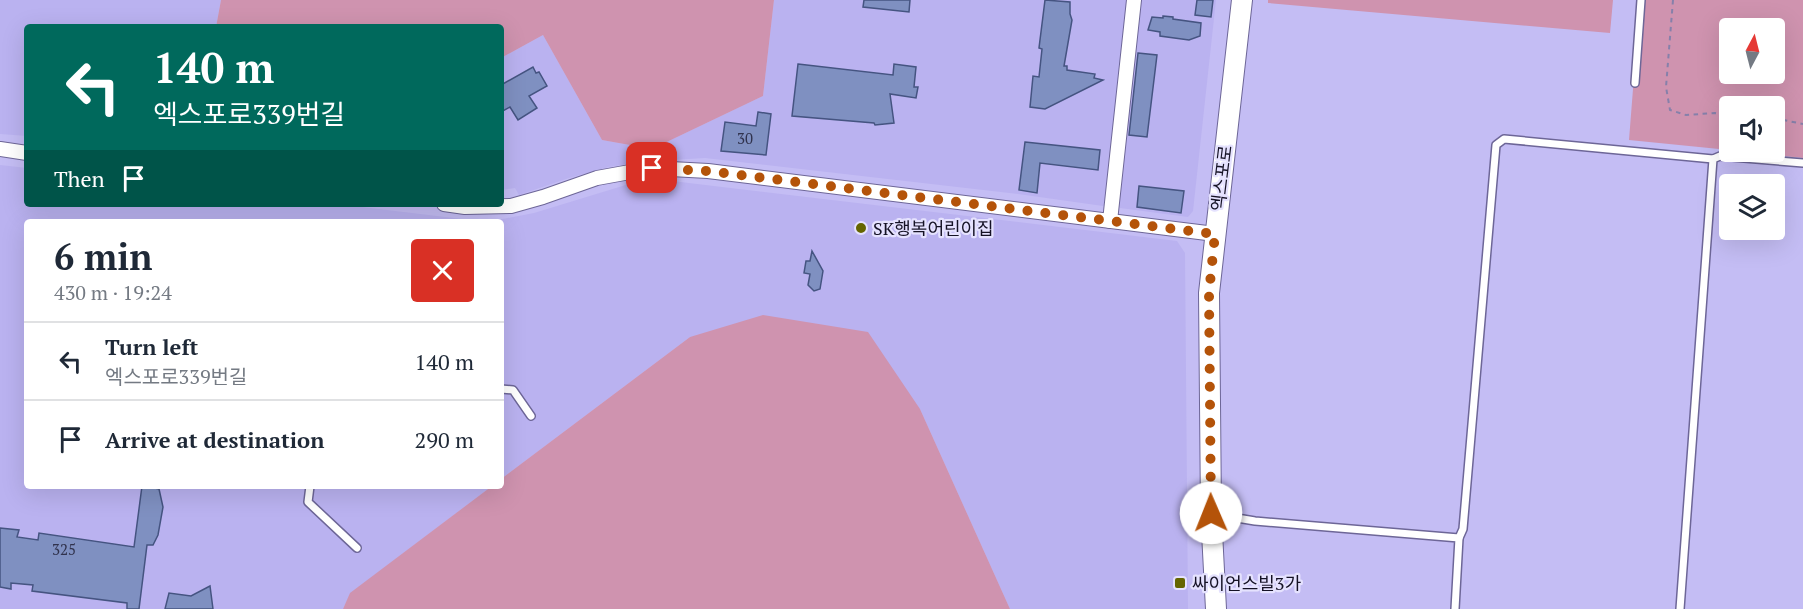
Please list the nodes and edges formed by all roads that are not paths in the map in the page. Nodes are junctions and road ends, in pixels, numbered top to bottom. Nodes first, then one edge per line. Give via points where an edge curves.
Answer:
1 (1134, 0) edge
2 (1242, 0) edge
3 (1641, 0) edge
4 (1635, 83) dead end
5 (0, 149) edge
6 (24, 153) edge
7 (1713, 159) junction
8 (1803, 163) edge
9 (504, 206) edge
10 (1110, 221) junction
11 (1215, 234) junction
12 (504, 389) edge
13 (531, 416) dead end
14 (310, 489) edge
15 (1211, 513) junction
16 (1459, 538) junction
17 (357, 548) dead end
18 (1216, 609) edge
19 (1455, 609) edge
20 (1680, 609) edge

1 - 10 street
2 - 11 main road, 엑스포로
3 - 4 lane
5 - 6 street
7 - 8 lane via 1720,156
7 - 16 lane via 1504,139 1496,145 1463,529
7 - 20 lane
9 - 10 street via 597,178 652,168 708,171
10 - 11 street
11 - 15 main road, 엑스포로 via 1209,293
12 - 13 lane via 513,390
14 - 17 lane via 308,502
15 - 16 lane via 1255,521
15 - 18 main road, 엑스포로
16 - 19 lane

